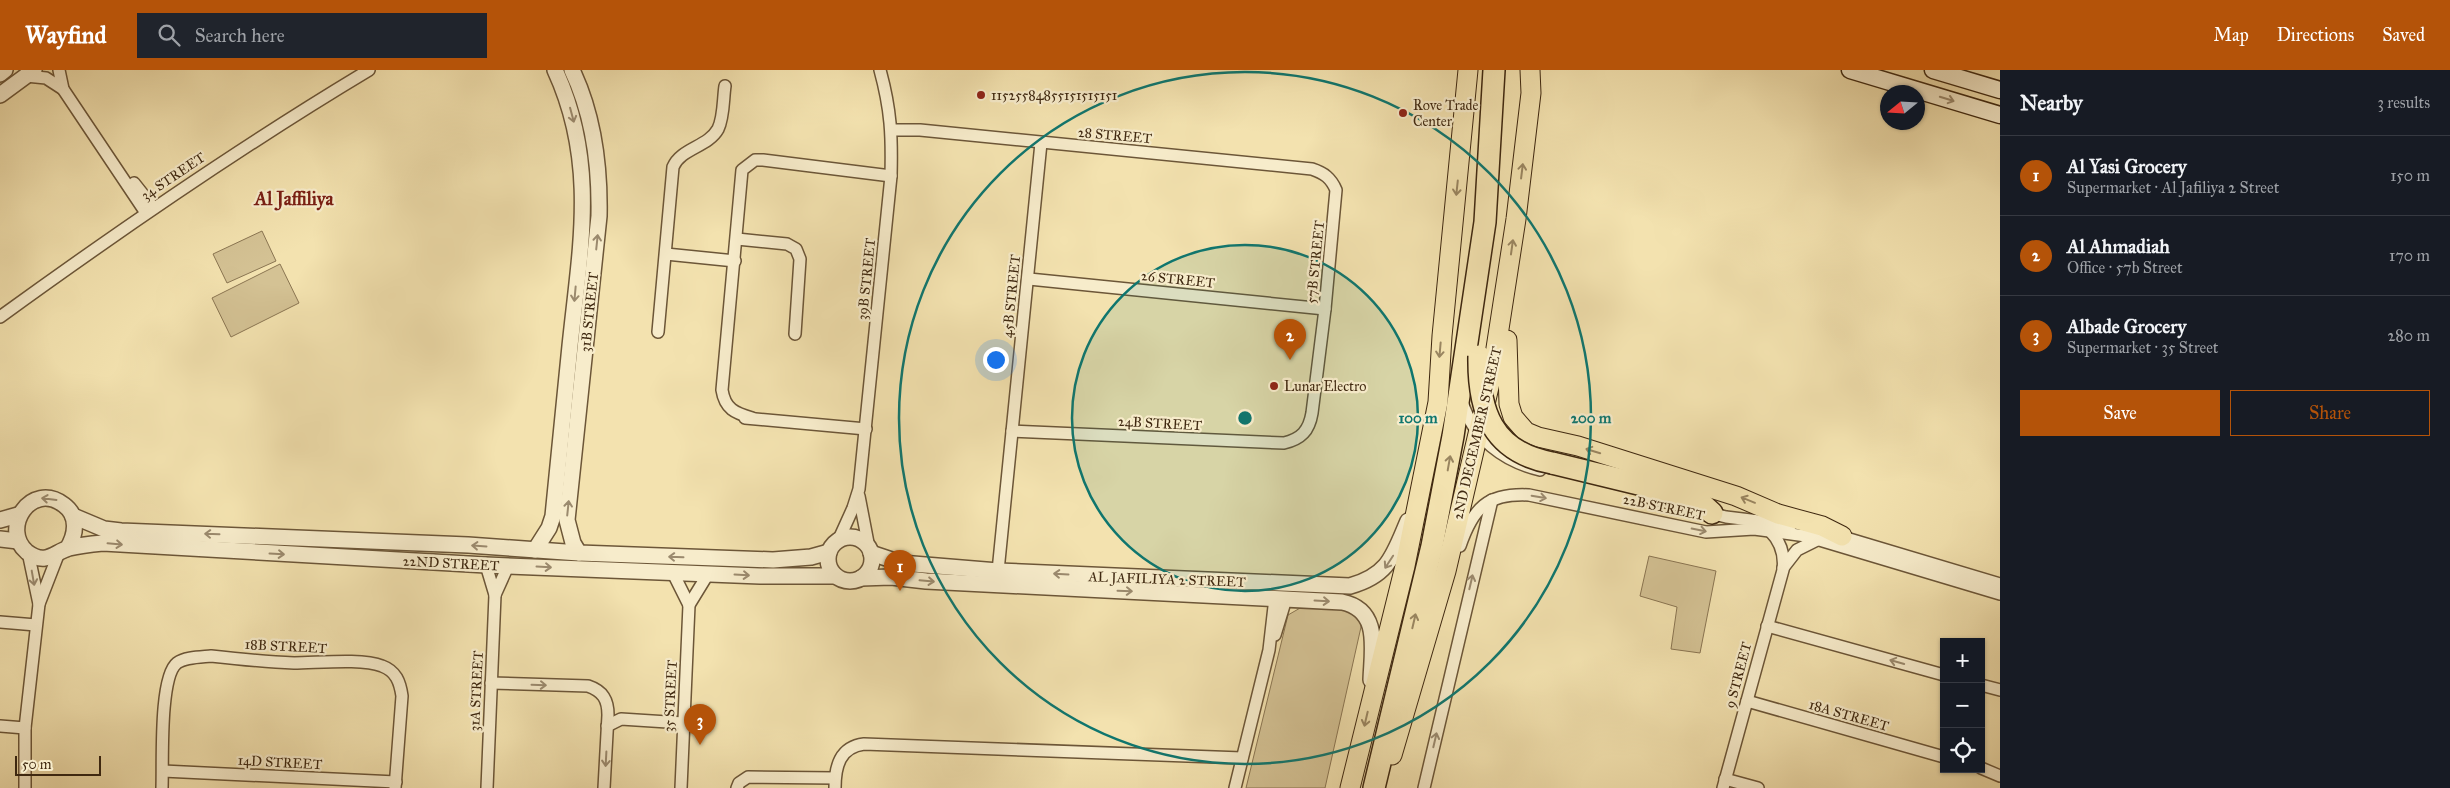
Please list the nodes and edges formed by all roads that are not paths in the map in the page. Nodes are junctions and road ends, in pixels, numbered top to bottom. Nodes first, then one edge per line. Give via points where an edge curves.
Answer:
1 (5, 70) edge
2 (59, 70) edge
3 (369, 70) edge
4 (555, 70) edge
5 (572, 70) edge
6 (880, 70) edge
7 (1468, 70) edge
8 (1530, 70) edge
9 (1539, 70) edge
10 (1850, 70) edge
11 (1933, 70) edge
12 (30, 73) edge
13 (0, 74) edge
14 (1494, 74) edge
15 (725, 86) dead end
16 (63, 89) junction
17 (2000, 90) edge
18 (1531, 93) junction
19 (0, 95) edge
20 (2000, 114) edge
21 (892, 130) junction
22 (1041, 143) junction
23 (1448, 149) dead end
24 (1460, 165) junction
25 (891, 176) junction
26 (1332, 181) joint
27 (149, 210) junction
28 (737, 239) junction
29 (666, 254) junction
30 (735, 261) junction
31 (1029, 279) junction
32 (1506, 285) junction
33 (1325, 309) junction
34 (0, 317) edge
35 (658, 332) dead end
36 (794, 334) dead end
37 (1460, 392) junction
38 (866, 429) junction
39 (1012, 430) junction
40 (1478, 432) junction
41 (1304, 434) joint
42 (858, 491) junction
43 (1492, 500) junction
44 (1417, 502) junction
45 (1712, 513) junction
46 (18, 516) junction
47 (73, 516) junction
48 (0, 520) edge
49 (1770, 531) junction
50 (1842, 536) junction
51 (0, 539) edge
52 (1820, 539) junction
53 (839, 540) junction
54 (23, 547) junction
55 (535, 550) junction
56 (870, 550) junction
57 (62, 552) junction
58 (829, 552) junction
59 (579, 554) junction
60 (486, 565) junction
61 (508, 566) junction
62 (1783, 570) junction
63 (998, 571) junction
64 (1446, 571) junction
65 (673, 573) junction
66 (708, 574) junction
67 (836, 576) junction
68 (861, 578) junction
69 (1996, 582) edge
70 (2000, 594) edge
71 (495, 595) junction
72 (1280, 599) junction
73 (39, 604) junction
74 (689, 605) junction
75 (0, 622) edge
76 (36, 625) junction
77 (1767, 626) junction
78 (1940, 674) edge
79 (491, 683) junction
80 (1985, 686) edge
81 (2000, 690) edge
82 (1371, 697) junction
83 (1747, 701) junction
84 (683, 723) junction
85 (0, 726) edge
86 (607, 726) junction
87 (25, 728) junction
88 (1940, 756) edge
89 (1242, 758) junction
90 (1990, 768) edge
91 (162, 771) junction
92 (2000, 776) edge
93 (278, 782) edge
94 (835, 783) edge
95 (1724, 784) edge
96 (396, 785) edge
97 (25, 788) edge
98 (162, 788) edge
99 (487, 788) edge
100 (604, 788) edge
101 (681, 788) edge
102 (737, 788) edge
103 (1235, 788) edge
104 (1350, 788) edge
105 (1374, 788) edge
106 (1382, 788) edge
107 (1424, 788) edge
108 (1758, 788) edge

1 - 13 street
2 - 16 street
3 - 27 street, 34 STREET via 287,119
4 -> 55 street, 31B STREET via 577,135 583,180 583,216 553,516
59 -> 5 street, 31B STREET via 572,543 567,520 600,188 593,132
6 - 21 street, 39B STREET via 889,102
7 - 24 main road
8 - 18 main road, 2ND DECEMBER STREET
9 - 18 main road
10 -> 20 main road
11 - 17 main road
12 - 16 street
12 - 19 street
14 - 37 highway via 1485,222
14 - 45 highway, bridge via 1503,135 1502,182 1482,313 1479,356 1481,398 1493,427 1514,449 1532,458 1684,495 1700,502
15 - 29 street via 717,131 680,156 673,167
16 - 27 street
32 -> 18 main road, 2ND DECEMBER STREET
21 - 22 street, 28 STREET
21 - 25 street, 39B STREET
22 - 26 street, 28 STREET via 1312,169 1323,172
22 - 31 street, 45B STREET
23 - 24 main road
24 -> 44 main road via 1438,402
25 - 28 street via 773,163 756,166 749,171 740,190
25 - 38 street, 39B STREET
26 - 33 street, 57B STREET via 1336,202
27 - 34 street, 34 STREET
28 - 30 street
28 - 36 street via 787,244 799,254
29 - 30 street
29 - 35 street
30 - 38 street via 722,379 724,401 730,410 752,418
31 - 33 street, 26 STREET
31 - 39 street, 45B STREET
32 - 40 main road, 2ND DECEMBER STREET via 1498,344
50 -> 32 main road via 1736,496 1526,432 1513,417 1509,404
33 - 41 street, 57B STREET via 1312,414
37 - 40 street, 22B STREET via 1468,418
105 -> 37 highway via 1432,546
38 - 42 street, 39B STREET
39 - 41 street, 24B STREET via 1284,444
39 - 63 street, 45B STREET
40 - 45 street, 22B STREET via 1499,454 1527,467
40 - 64 main road, 2ND DECEMBER STREET
42 - 53 street, 39B STREET
42 - 56 street, 39B STREET
43 -> 49 street, 22B STREET via 1529,495 1706,532
43 - 64 street, 22B STREET via 1478,509 1469,522
107 -> 43 street, 2ND DECEMBER STREET
44 -> 63 street, AL JAFILIYA 2 STREET via 1390,562 1372,579 1350,586
44 - 82 main road via 1389,632
45 - 50 street, 22B STREET
47 -> 46 street via 62,503 45,497 24,506
46 - 48 street
46 - 54 street via 15,528
55 -> 47 street, 22ND STREET via 120,531 104,529
47 - 57 street via 73,539
49 - 52 street, 22B STREET
49 - 62 street, 9 STREET via 1781,546
50 - 69 street, 22B STREET
51 - 54 street
52 - 62 street, 9 STREET via 1797,550
52 - 70 street, 22B STREET
53 - 56 street via 856,538
53 - 58 street
54 - 57 street via 37,557
54 -> 73 street
55 - 59 street, 22ND STREET
56 - 63 street, AL JAFILIYA 2 STREET via 902,564
56 - 68 street via 871,567
57 -> 60 street, 22ND STREET via 103,544
57 - 73 street
58 -> 59 street, 22ND STREET via 773,560
58 - 67 street via 828,565
60 - 61 street, 22ND STREET
60 - 71 street, 31A STREET
61 -> 65 street, 22ND STREET
61 - 71 street, 31A STREET
62 - 77 street, 9 STREET
64 - 106 main road, 2ND DECEMBER STREET
65 - 66 street, 22ND STREET
65 - 74 street, 35 STREET
66 -> 67 street, 22ND STREET
66 - 74 street, 35 STREET
67 - 68 street via 848,582
68 -> 72 street, AL JAFILIYA 2 STREET
71 - 79 street, 31A STREET
72 -> 82 street, AL JAFILIYA 2 STREET via 1342,602 1363,612 1372,631
72 - 89 street
73 - 76 street
74 - 84 street, 35 STREET
75 - 76 street
76 - 87 street
78 -> 77 street
77 - 83 street, 9 STREET
79 -> 86 street via 597,689 608,705
79 - 99 street, 31A STREET
80 - 81 street
82 -> 104 main road
83 - 88 street, 18A STREET
83 - 95 street, 9 STREET
84 - 86 street via 621,719
84 - 101 street, 35 STREET
85 - 87 street
86 -> 100 street
87 - 97 street
89 - 94 street via 864,744 845,751 837,763
89 - 103 street
90 - 92 street
91 - 93 street, 14D STREET
91 - 96 street, 18B STREET via 164,704 169,673 177,662 210,656 364,663 381,665 393,672 400,683 402,696
91 - 98 street
93 - 96 street, 14D STREET
94 - 102 street via 748,778
95 - 108 street

